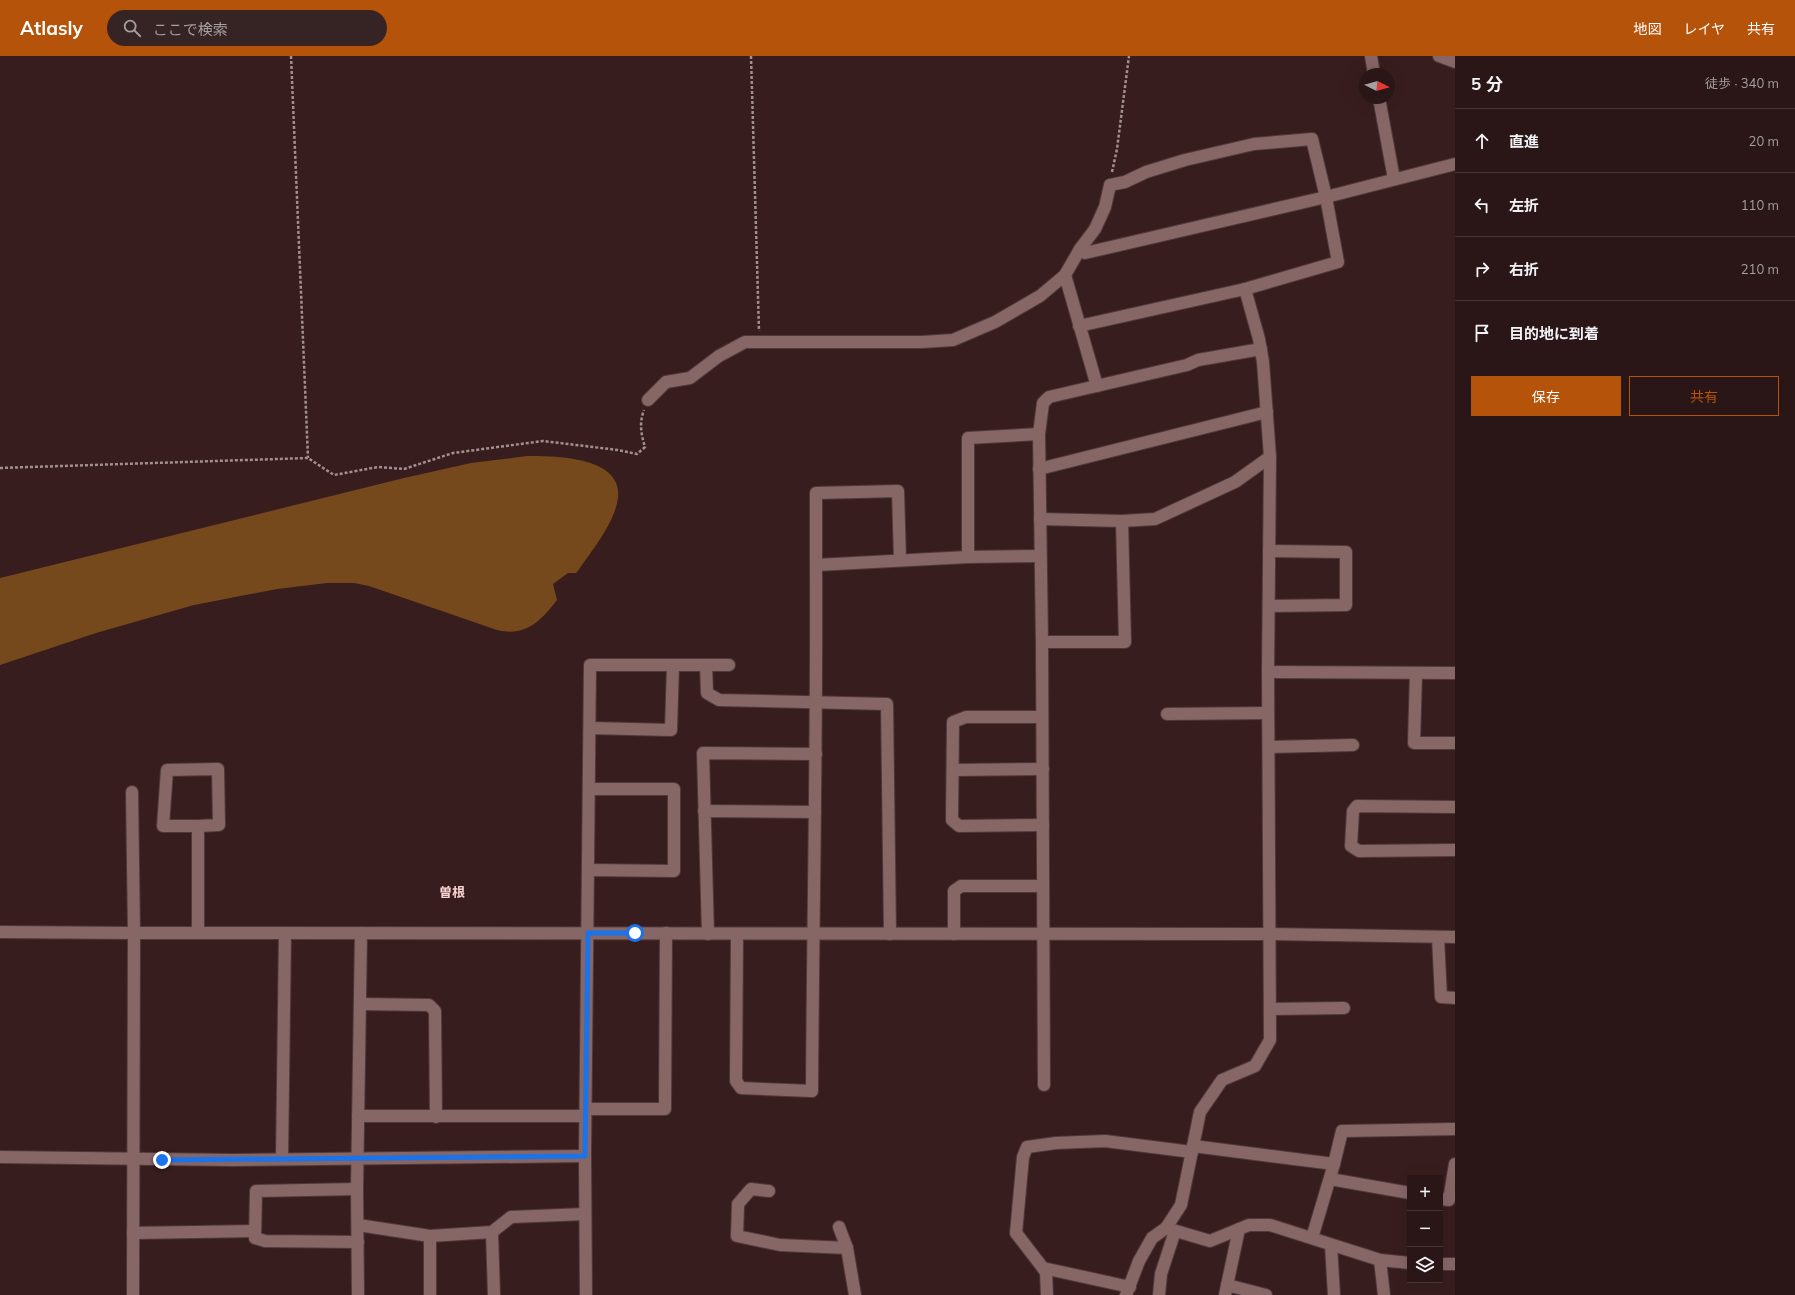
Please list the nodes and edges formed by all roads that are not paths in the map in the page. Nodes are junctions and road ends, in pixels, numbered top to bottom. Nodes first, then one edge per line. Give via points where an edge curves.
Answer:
1 (1371, 56) edge
2 (1439, 56) edge
3 (1455, 62) edge
4 (1373, 68) edge
5 (1380, 104) edge
6 (1455, 164) edge
7 (1394, 180) junction
8 (1326, 197) junction
9 (1080, 249) junction
10 (1065, 275) junction
11 (1245, 289) junction
12 (1080, 326) junction
13 (1261, 349) junction
14 (1097, 386) junction
15 (648, 400) road end
16 (1267, 412) junction
17 (1039, 434) junction
18 (1270, 457) junction
19 (1040, 468) junction
20 (1040, 519) junction
21 (1122, 521) junction
22 (1269, 552) junction
23 (1040, 556) junction
24 (968, 557) junction
25 (900, 560) junction
26 (816, 565) junction
27 (1269, 606) junction
28 (1042, 642) junction
29 (672, 665) junction
30 (706, 665) junction
31 (729, 665) dead end
32 (1268, 672) junction
33 (1416, 673) junction
34 (1455, 673) edge
35 (816, 702) junction
36 (1268, 713) junction
37 (1167, 714) dead end
38 (1042, 717) junction
39 (590, 728) junction
40 (1455, 743) edge
41 (1353, 745) dead end
42 (1269, 747) junction
43 (816, 754) junction
44 (1043, 769) junction
45 (952, 770) junction
46 (590, 789) junction
47 (132, 792) dead end
48 (1455, 807) edge
49 (704, 811) junction
50 (815, 812) junction
51 (1043, 825) junction
52 (198, 826) junction
53 (1455, 850) edge
54 (589, 870) junction
55 (1043, 886) junction
56 (0, 932) edge
57 (134, 933) junction
58 (198, 933) junction
59 (285, 933) junction
60 (361, 933) junction
61 (588, 933) junction
62 (666, 933) junction
63 (708, 934) junction
64 (737, 934) junction
65 (813, 934) junction
66 (890, 934) junction
67 (954, 934) junction
68 (1043, 934) junction
69 (1270, 934) junction
70 (1438, 937) junction
71 (1455, 937) edge
72 (1455, 998) edge
73 (360, 1004) junction
74 (1344, 1008) dead end
75 (1270, 1009) junction
76 (1044, 1085) dead end
77 (585, 1113) junction
78 (358, 1116) junction
79 (436, 1117) junction
80 (1455, 1129) edge
81 (1192, 1149) junction
82 (0, 1156) edge
83 (585, 1156) junction
84 (358, 1158) junction
85 (282, 1159) junction
86 (134, 1160) junction
87 (1334, 1164) junction
88 (1455, 1164) edge
89 (1330, 1179) junction
90 (357, 1189) junction
91 (769, 1190) dead end
92 (1407, 1192) edge
93 (1443, 1199) edge
94 (585, 1214) junction
95 (358, 1225) junction
96 (839, 1227) dead end
97 (1170, 1229) junction
98 (1239, 1229) junction
99 (255, 1231) junction
100 (492, 1232) junction
101 (133, 1233) junction
102 (430, 1236) junction
103 (1312, 1238) junction
104 (358, 1242) junction
105 (1331, 1244) junction
106 (847, 1248) junction
107 (1380, 1260) junction
108 (1407, 1263) edge
109 (1443, 1264) edge
110 (1455, 1264) edge
111 (1043, 1268) junction
112 (1226, 1290) edge
113 (1128, 1291) edge
114 (133, 1295) edge
115 (358, 1295) edge
116 (430, 1295) edge
117 (494, 1295) edge
118 (586, 1295) edge
119 (855, 1295) edge
120 (1047, 1295) edge
121 (1159, 1295) edge
122 (1266, 1295) edge
123 (1334, 1295) edge
124 (1384, 1295) edge

1 - 4 street
2 - 3 street
5 - 7 street
6 - 7 street
7 - 8 street
8 - 9 street via 1085,253
8 - 9 street via 1312,139 1254,144 1185,160 1110,185 1105,207 1095,228
8 - 11 street via 1338,262
9 - 10 street
10 - 12 street
10 - 15 street via 1021,308 953,340 744,342 719,356 690,378 666,382
11 - 12 street
11 - 13 street
12 - 14 street
13 - 14 street via 1198,360 1187,365
13 - 16 street
14 - 17 street via 1049,397 1043,402
16 - 18 street
16 - 19 street
17 - 19 street
17 - 24 street via 968,438
18 - 21 street via 1235,482 1155,519
18 - 22 street
19 - 20 street
20 - 21 street
20 - 23 street
21 - 28 street via 1125,642
22 - 27 street
22 - 27 street via 1346,552 1346,605
23 - 24 street
23 - 28 street
24 - 25 street
25 - 26 street
25 - 26 street via 898,491 816,493
26 - 35 street
27 - 32 street
28 - 38 street
29 - 30 street
29 - 39 street via 590,665
29 - 39 street via 671,730
30 - 31 street
30 - 35 street via 706,693 718,700
32 - 33 street
32 - 36 street
33 - 34 street
33 - 40 street via 1414,743
35 - 43 street
35 - 66 street via 887,704
36 - 37 street
36 - 42 street
38 - 44 street
38 - 45 street via 966,717 953,722
39 - 46 street
41 - 42 street
42 - 69 street
43 - 49 street via 703,753
43 - 50 street
44 - 45 street
44 - 51 street
45 - 51 street via 952,820 959,826
46 - 54 street
46 - 54 street via 674,789 674,871
47 - 57 street
48 - 53 street via 1357,806 1353,811 1352,846 1358,851
49 - 50 street
49 - 63 street
50 - 65 street
51 - 55 street
52 - 52 street via 219,825 218,769 167,770 163,826
52 - 58 street
54 - 61 street
55 - 67 street via 961,886 954,890
55 - 68 street
56 - 57 street
57 - 58 street
57 - 86 street
58 - 59 street
59 - 60 street
59 - 85 street
60 - 61 street
60 - 73 street
61 - 62 street
61 - 77 street
62 - 63 street
62 - 77 street via 664,1110
63 - 64 street
64 - 65 street
64 - 65 street via 736,1081 741,1088 812,1091
65 - 66 street
66 - 67 street
67 - 68 street
68 - 69 street
68 - 76 street
69 - 70 street
69 - 75 street
70 - 71 street
70 - 72 street via 1441,997
73 - 78 street
73 - 79 street via 429,1005 435,1011
74 - 75 street
75 - 81 street via 1270,1040 1255,1066 1222,1080 1200,1112
77 - 79 street
77 - 83 street
78 - 79 street
78 - 84 street
80 - 87 street via 1342,1131
81 - 87 street
81 - 97 street via 1181,1205
81 - 111 street via 1105,1141 1028,1147 1023,1157 1016,1233
82 - 86 street
83 - 84 street
83 - 94 street
84 - 85 street
84 - 90 street
85 - 86 street
86 - 101 street
87 - 89 street
88 - 93 street via 1449,1200
89 - 92 street
89 - 103 street
90 - 95 street
90 - 99 street via 256,1191
91 - 106 street via 751,1189 738,1204 737,1236 780,1245
94 - 100 street via 511,1217
94 - 118 street
95 - 102 street
95 - 104 street
96 - 106 street
97 - 98 street via 1210,1241
97 - 113 street via 1152,1238 1138,1261
97 - 121 street
98 - 103 street via 1250,1224 1270,1225
98 - 112 street
99 - 101 street
99 - 104 street via 255,1238 266,1241
100 - 102 street
100 - 117 street
101 - 114 street
102 - 116 street
103 - 105 street
104 - 115 street
105 - 107 street
105 - 123 street
106 - 119 street
107 - 108 street
107 - 124 street
109 - 110 street
111 - 113 street
111 - 120 street via 1046,1272
112 - 122 street

